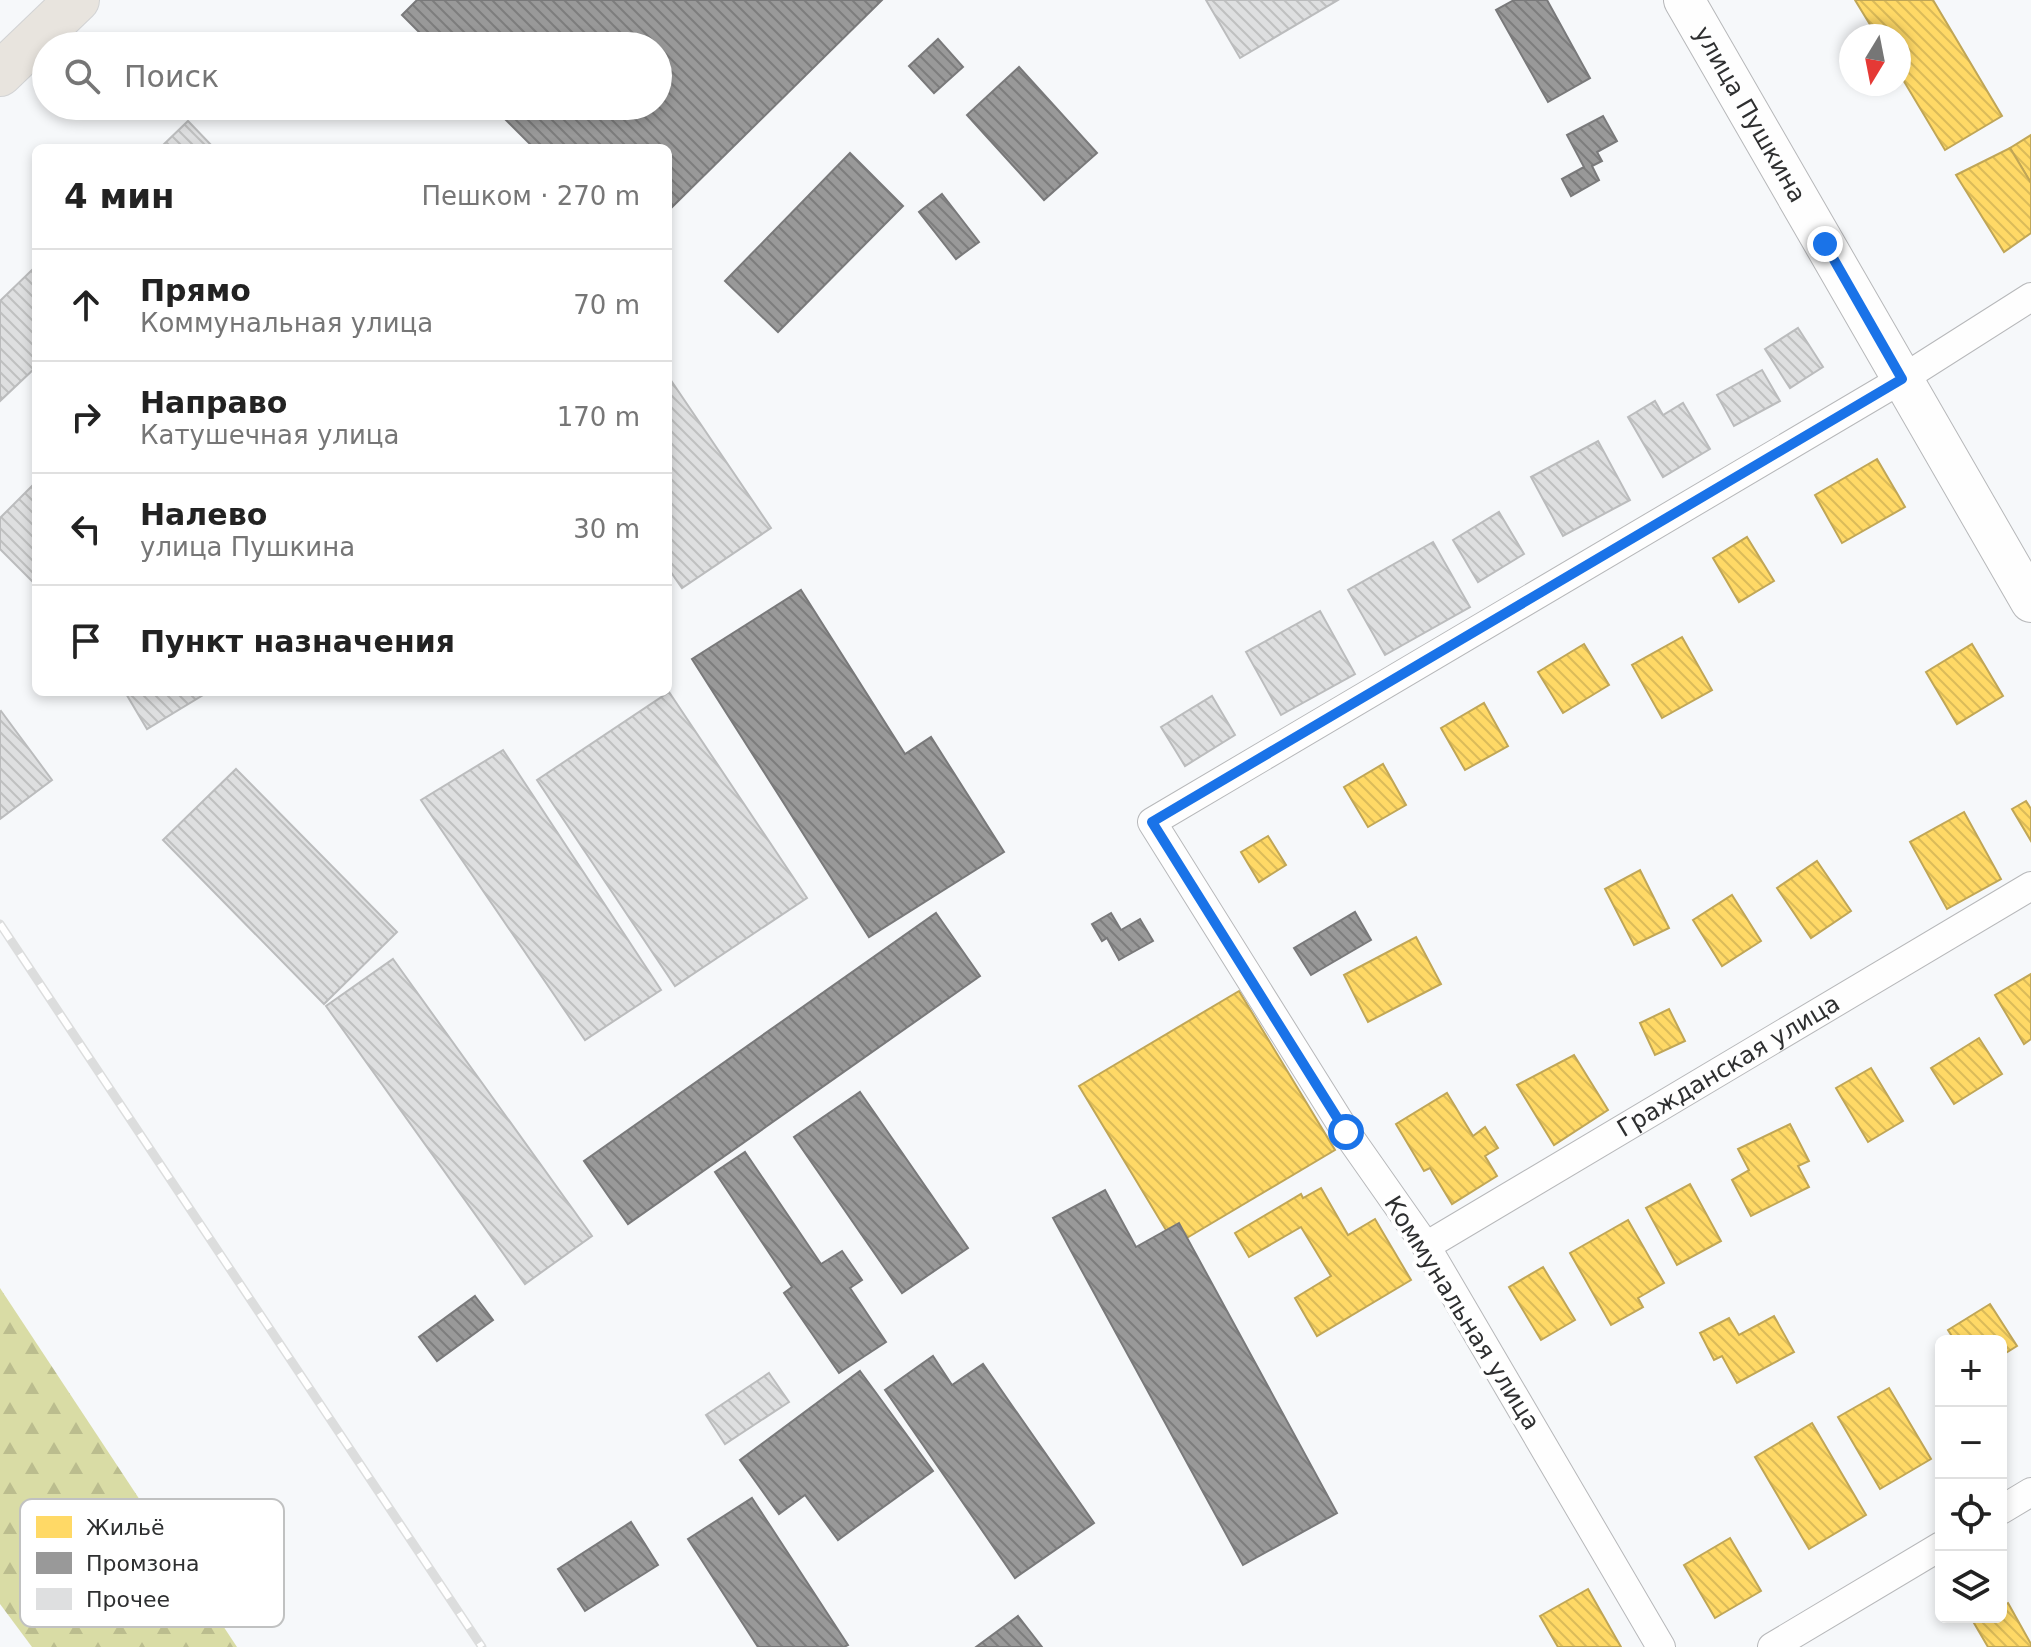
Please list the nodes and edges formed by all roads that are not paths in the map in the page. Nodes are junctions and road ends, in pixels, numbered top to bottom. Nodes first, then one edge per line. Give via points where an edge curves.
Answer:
1 (77, 0) edge
2 (1684, 0) edge
3 (44, 32) edge
4 (32, 43) edge
5 (0, 74) edge
6 (2031, 297) edge
7 (1902, 379) junction
8 (2031, 602) edge
9 (2031, 886) edge
10 (1426, 1246) junction
11 (2031, 1492) edge
12 (2007, 1506) edge
13 (1935, 1550) edge
14 (1661, 1647) edge
15 (1772, 1647) edge

1 - 3 main road
2 - 7 street, улица Пушкина
4 - 5 main road
6 - 7 street
7 - 8 street, улица Пушкина
7 - 10 street, Коммунальная улица via 1152,822 1346,1132
9 - 10 street, Гражданская улица
10 - 14 street, Коммунальная улица
11 - 12 street
13 - 15 street

